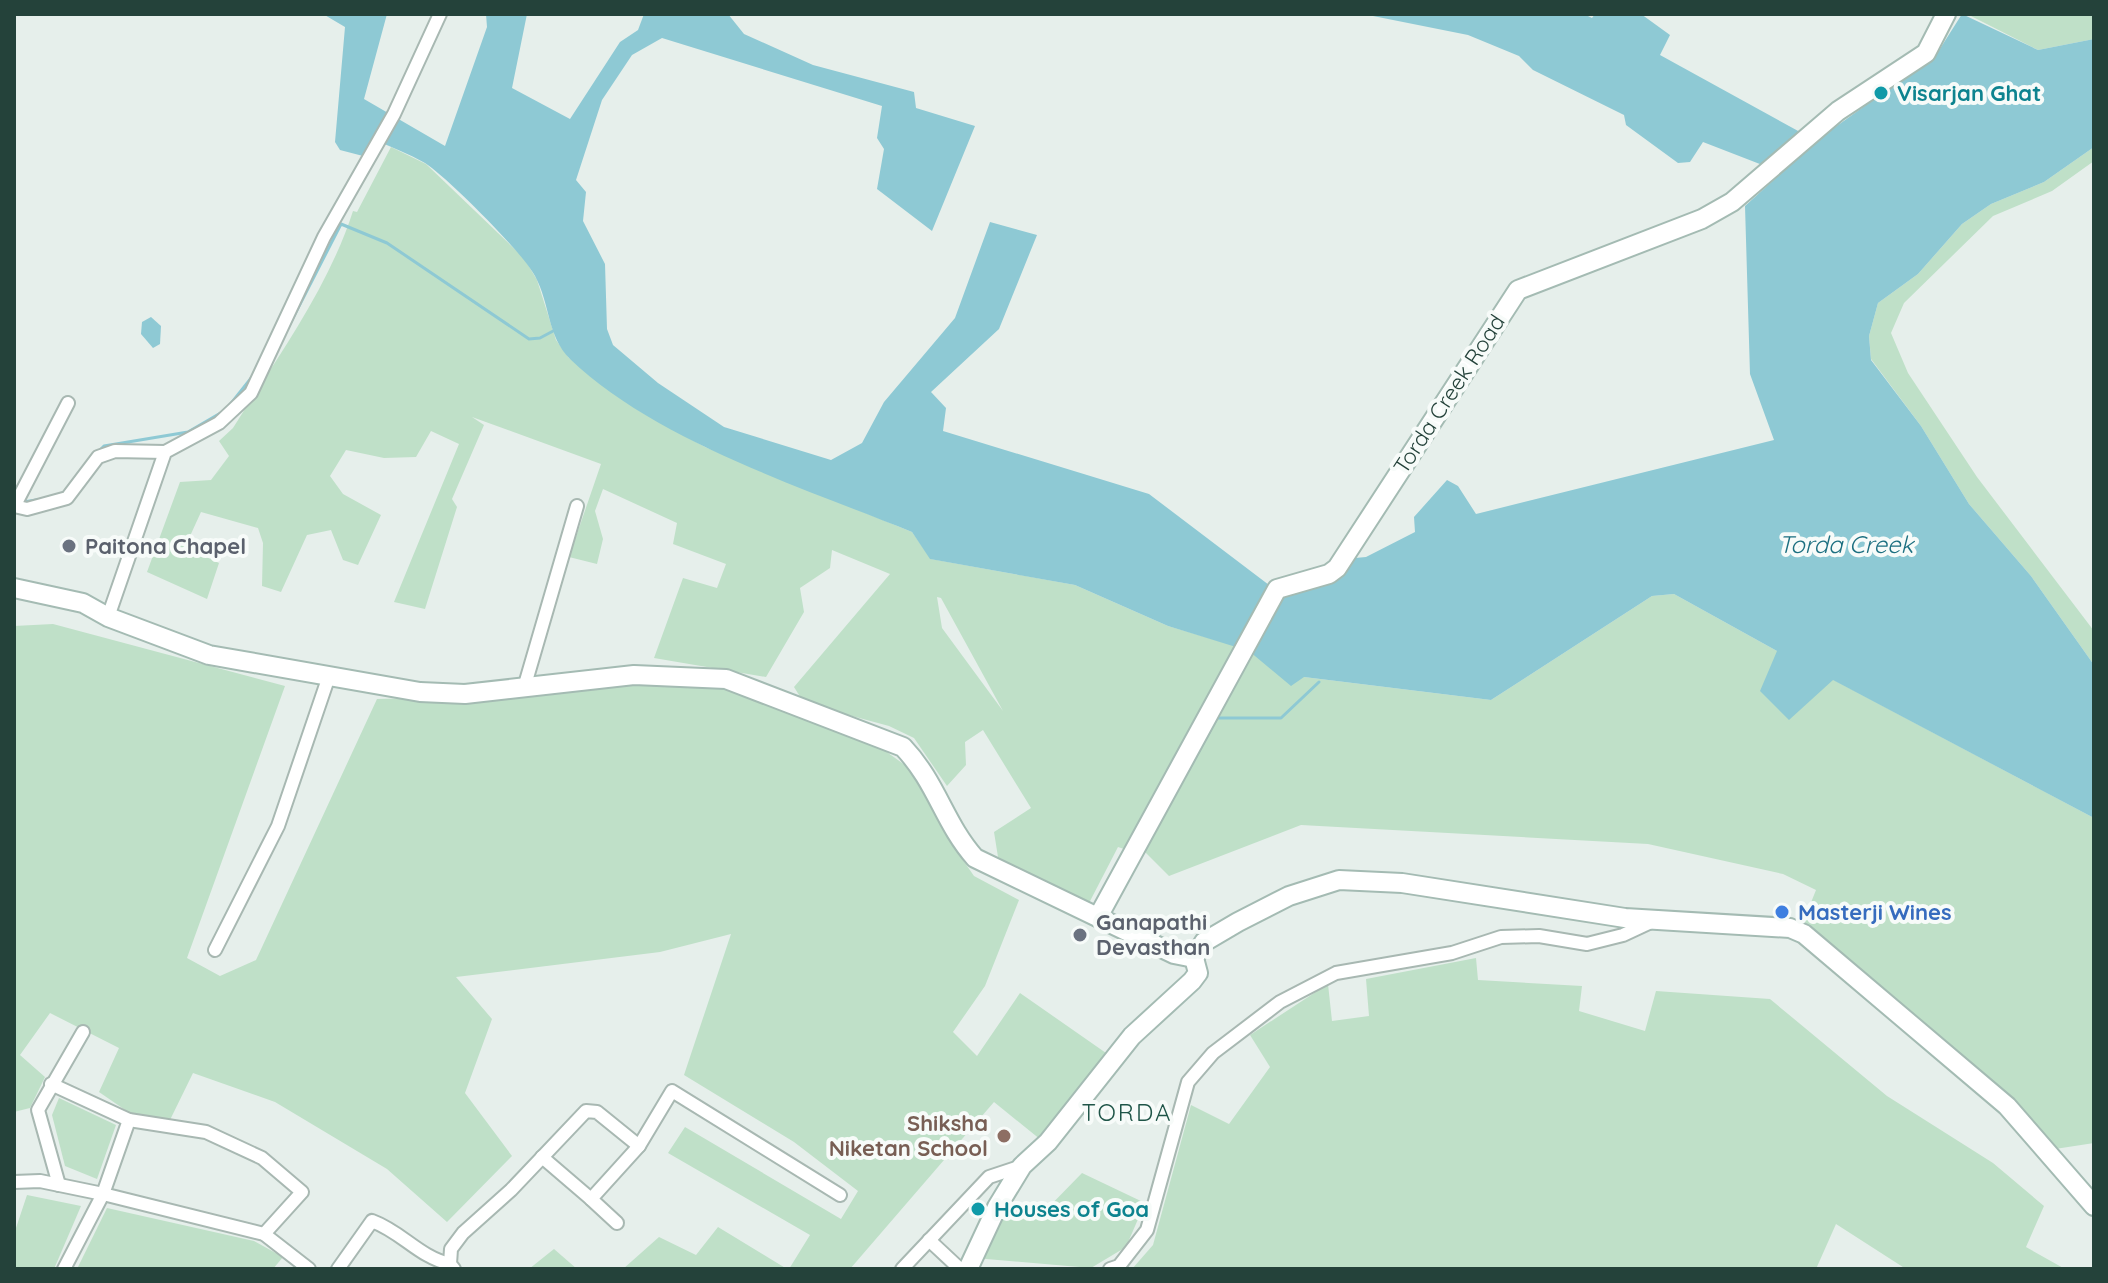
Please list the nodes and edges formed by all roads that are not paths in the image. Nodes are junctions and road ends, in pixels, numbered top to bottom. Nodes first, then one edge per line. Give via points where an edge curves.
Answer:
1 (440, 14) edge
2 (1946, 14) edge
3 (68, 403) dead end
4 (165, 452) junction
5 (14, 505) edge
6 (577, 506) dead end
7 (14, 588) edge
8 (108, 617) junction
9 (329, 676) junction
10 (524, 688) junction
11 (1098, 917) junction
12 (1654, 920) junction
13 (215, 950) dead end
14 (1194, 958) junction
15 (83, 1032) dead end
16 (51, 1084) junction
17 (129, 1120) junction
18 (639, 1146) junction
19 (542, 1157) junction
20 (1022, 1166) junction
21 (14, 1182) edge
22 (59, 1185) junction
23 (103, 1194) junction
24 (840, 1195) dead end
25 (591, 1199) junction
26 (2094, 1206) edge
27 (617, 1223) dead end
28 (264, 1234) junction
29 (929, 1240) junction
30 (452, 1266) edge
31 (64, 1269) edge
32 (309, 1269) edge
33 (338, 1269) edge
34 (902, 1269) edge
35 (960, 1269) edge
36 (968, 1269) edge
37 (1110, 1269) edge

1 - 4 street via 394,114 324,237 251,393 219,423
2 - 11 street, Torda Creek Road via 1926,53 1838,111 1719,211 1518,290 1344,559 1329,574 1283,584 1265,608
3 - 5 street
4 - 5 street via 115,451 98,457 67,498 27,509
4 - 8 street
6 - 10 street
7 - 8 street via 83,603
8 - 9 street via 209,655
9 - 10 street via 420,692
9 - 13 street via 278,826
10 - 11 street via 634,675 726,679 873,734 903,747 924,770 975,858
11 - 14 street via 1174,954
12 - 14 street via 1402,883 1339,880 1289,896 1238,922 1204,942
12 - 26 street via 1790,928 1804,934 2007,1106
12 - 37 street via 1587,944 1539,936 1501,937 1452,953 1336,973 1280,1002 1213,1053 1188,1082 1147,1230 1119,1266
14 - 20 street via 1198,973 1192,981 1132,1036 1048,1142
15 - 16 street
16 - 17 street
16 - 22 street via 38,1110
17 - 23 street
17 - 28 street via 206,1132 262,1158 302,1192
18 - 19 street via 597,1112 586,1111
18 - 24 street via 672,1091
18 - 25 street
19 - 25 street
19 - 30 street via 463,1233 451,1249
20 - 29 street via 989,1177
20 - 36 street
21 - 22 street
22 - 23 street
23 - 28 street
23 - 31 street
25 - 27 street
28 - 32 street
29 - 34 street
29 - 35 street
30 - 33 street via 429,1259 372,1221

